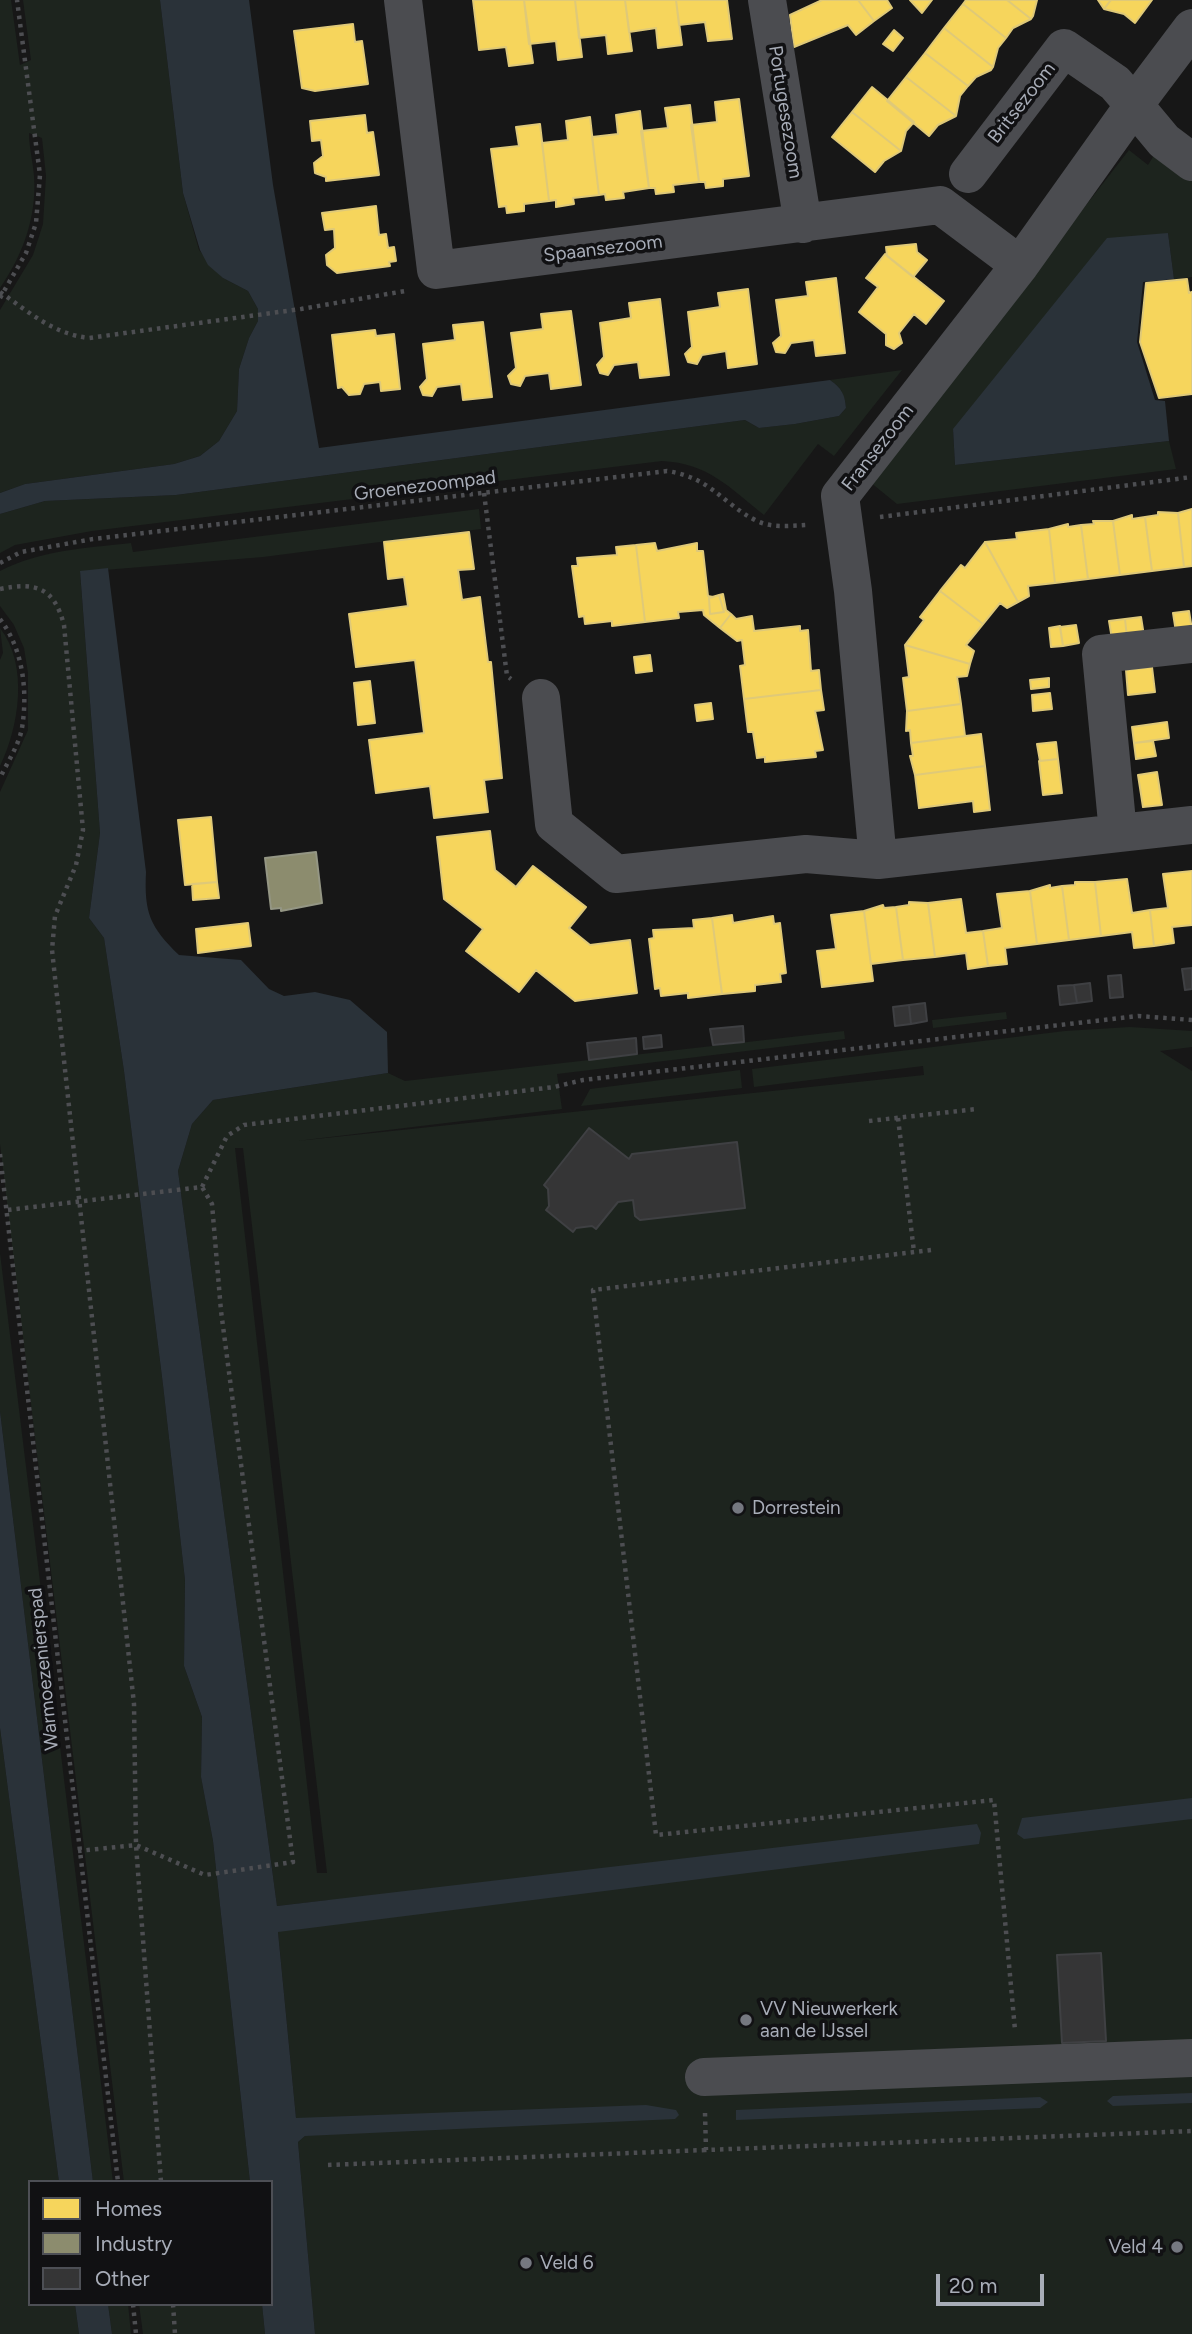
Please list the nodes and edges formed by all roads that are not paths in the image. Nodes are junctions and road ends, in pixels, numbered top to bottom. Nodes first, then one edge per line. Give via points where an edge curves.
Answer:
1 (403, 0) edge
2 (767, 0) edge
3 (1192, 28) edge
4 (1134, 106) junction
5 (1192, 162) edge
6 (968, 174) dead end
7 (803, 224) junction
8 (1020, 265) junction
9 (1192, 644) edge
10 (541, 698) road end
11 (1192, 825) edge
12 (1118, 833) junction
13 (878, 860) junction
14 (1192, 2058) edge
15 (704, 2077) road end

1 - 7 street, Spaansezoom via 436,270
2 - 7 street, Portugesezoom
3 - 4 street
4 - 5 street via 1164,141
4 - 6 street, Britsezoom via 1115,83 1064,48
4 - 8 street, Fransezoom
7 - 8 street, Spaansezoom via 940,205
8 - 13 street, Fransezoom via 840,496
9 - 12 street via 1101,654
10 - 13 street via 554,824 616,874 806,854
11 - 12 street
12 - 13 street
14 - 15 street

